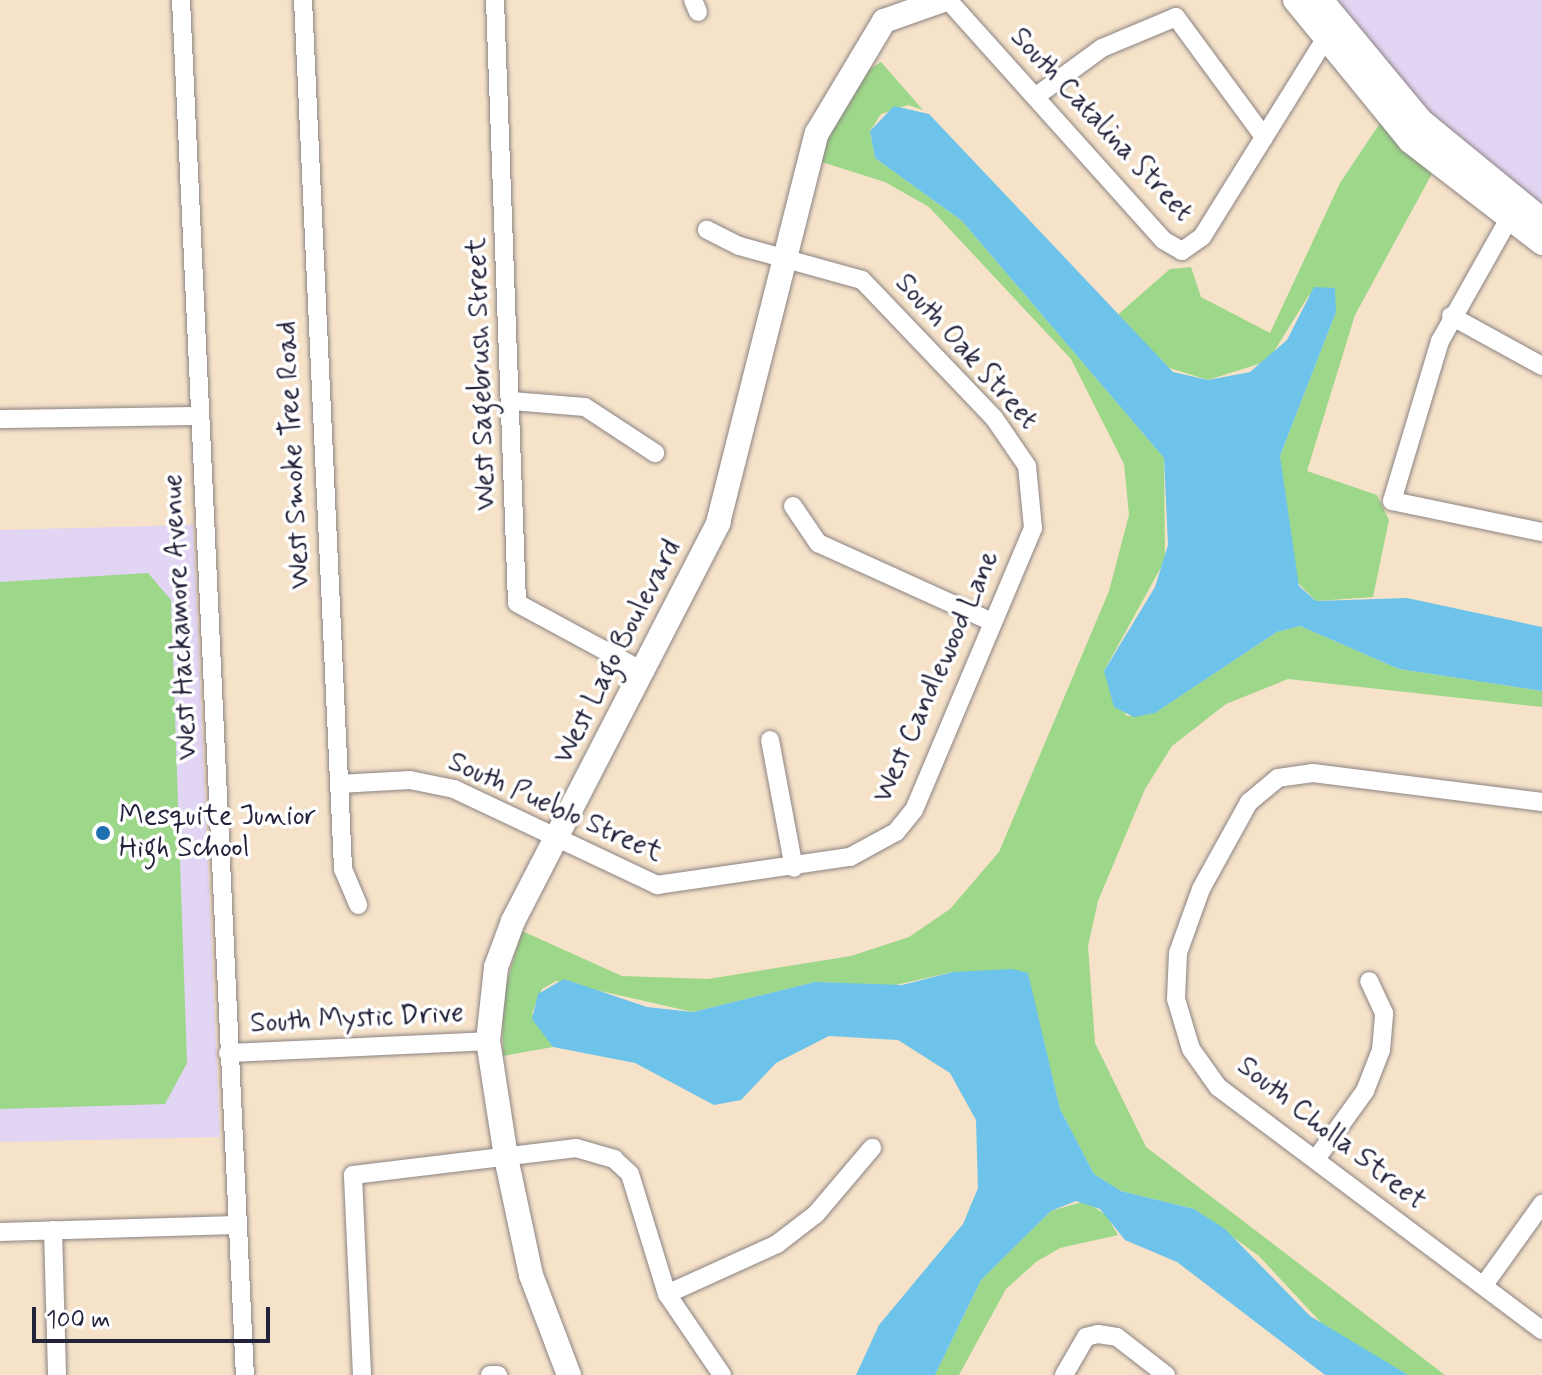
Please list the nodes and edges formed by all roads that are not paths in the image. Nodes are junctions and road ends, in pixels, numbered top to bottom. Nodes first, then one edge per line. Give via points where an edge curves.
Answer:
1 (181, 0) edge
2 (303, 0) edge
3 (495, 0) edge
4 (1295, 0) edge
5 (1321, 0) edge
6 (932, 2) edge
7 (1330, 32) junction
8 (1035, 97) junction
9 (1264, 137) junction
10 (1512, 212) junction
11 (1542, 220) edge
12 (707, 230) dead end
13 (1542, 243) edge
14 (782, 255) junction
15 (1451, 316) junction
16 (1542, 366) edge
17 (512, 401) junction
18 (200, 416) junction
19 (0, 419) edge
20 (655, 453) dead end
21 (1033, 482) joint
22 (793, 506) dead end
23 (1542, 532) edge
24 (992, 622) junction
25 (643, 671) junction
26 (770, 740) dead end
27 (339, 784) junction
28 (1542, 802) edge
29 (555, 838) junction
30 (794, 868) junction
31 (358, 905) dead end
32 (1369, 981) dead end
33 (488, 1041) junction
34 (228, 1053) junction
35 (872, 1148) dead end
36 (506, 1157) junction
37 (1316, 1159) junction
38 (1542, 1204) edge
39 (236, 1225) junction
40 (53, 1230) junction
41 (0, 1232) edge
42 (1484, 1285) junction
43 (667, 1294) junction
44 (1542, 1330) edge
45 (57, 1375) edge
46 (245, 1375) edge
47 (362, 1375) edge
48 (490, 1375) edge
49 (498, 1375) edge
50 (569, 1375) edge
51 (722, 1375) edge
52 (1064, 1375) edge
53 (1166, 1375) edge

1 - 18 street, West Hackamore Avenue
2 - 27 street, West Smoke Tree Road
3 - 17 street, West Sagebrush Street
4 - 7 street
5 - 7 street
6 - 8 street, South Catalina Street
6 - 14 street, West Lago Boulevard via 884,21 844,85 806,157
7 - 9 street
7 - 10 street via 1410,141
8 - 9 street via 1102,48 1176,17
8 - 9 street, South Catalina Street via 1163,240 1182,251 1202,237
10 - 11 street
10 - 13 street
10 - 15 street
12 - 14 street, South Oak Street
14 - 21 street, South Oak Street via 846,272 877,292 994,418
14 - 25 street, West Lago Boulevard via 745,437 718,523
15 - 16 street
15 - 23 street via 1392,501
17 - 20 street via 585,407
17 - 25 street, West Sagebrush Street via 517,603
18 - 19 street
18 - 34 street, West Hackamore Avenue
21 - 24 street, West Candlewood Lane via 1033,528
22 - 24 street via 818,543
24 - 30 street, West Candlewood Lane via 914,810 896,832 850,857
25 - 29 street, West Lago Boulevard
26 - 30 street
27 - 29 street, South Pueblo Street via 430,782
27 - 31 street, West Smoke Tree Road via 343,869
28 - 37 street, South Cholla Street via 1313,773 1278,778 1249,802 1201,889 1178,953 1176,999 1191,1049 1218,1087
29 - 30 street, South Pueblo Street via 657,885
29 - 33 street, West Lago Boulevard via 501,951
32 - 37 street via 1384,1013 1381,1050 1365,1091
33 - 34 street, South Mystic Drive
33 - 36 street, West Lago Boulevard
34 - 39 street, West Hackamore Avenue
35 - 43 street via 816,1214 777,1244
36 - 43 street via 576,1148 614,1159 639,1187
36 - 47 street via 353,1175
36 - 50 street, West Lago Boulevard via 531,1275
37 - 42 street, South Cholla Street
38 - 42 street
39 - 40 street
39 - 46 street, West Hackamore Avenue
40 - 41 street
40 - 45 street
42 - 44 street, South Cholla Street
43 - 51 street
48 - 49 street
52 - 53 street via 1086,1337 1098,1334 1117,1337

